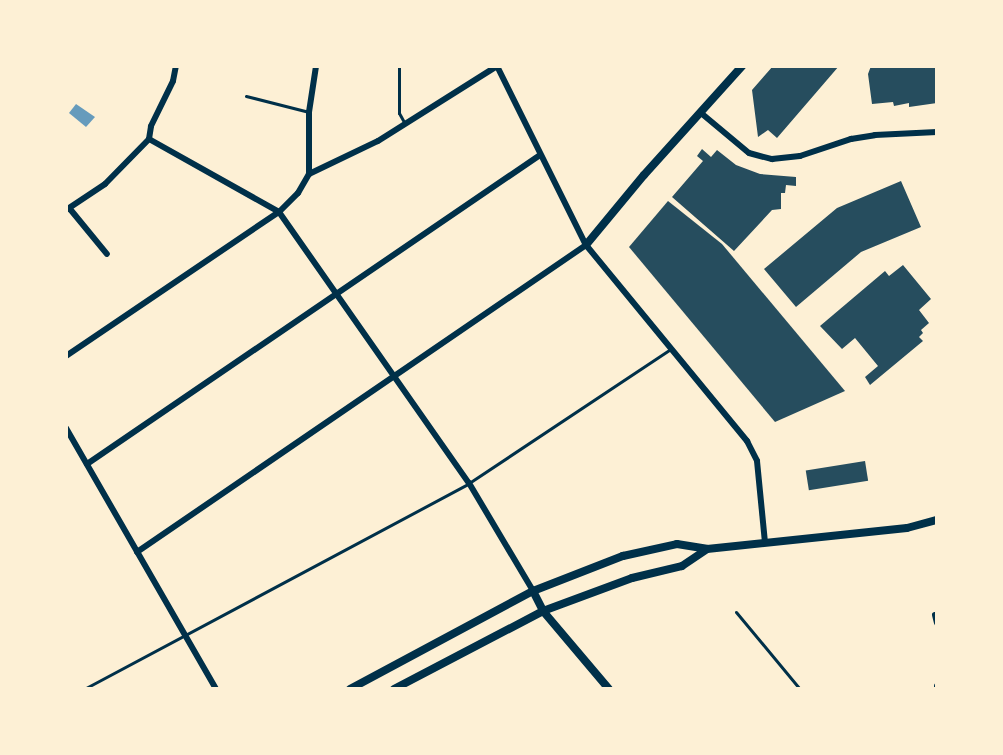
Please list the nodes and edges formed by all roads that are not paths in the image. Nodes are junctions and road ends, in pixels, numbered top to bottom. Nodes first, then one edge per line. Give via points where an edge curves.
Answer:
1 (176, 66) edge
2 (316, 66) edge
3 (399, 66) edge
4 (497, 66) edge
5 (742, 66) edge
6 (246, 96) dead end
7 (309, 112) junction
8 (701, 113) junction
9 (405, 124) junction
10 (937, 132) edge
11 (149, 139) junction
12 (540, 155) junction
13 (309, 174) junction
14 (68, 210) edge
15 (279, 212) junction
16 (586, 245) junction
17 (107, 254) dead end
18 (336, 293) junction
19 (671, 349) junction
20 (66, 356) edge
21 (396, 376) junction
22 (66, 428) edge
23 (87, 464) junction
24 (469, 483) junction
25 (937, 520) edge
26 (765, 543) junction
27 (707, 549) junction
28 (137, 552) junction
29 (533, 591) junction
30 (543, 611) junction
31 (736, 612) dead end
32 (935, 615) dead end
33 (937, 623) edge
34 (185, 635) junction
35 (84, 689) edge
36 (216, 689) edge
37 (350, 689) edge
38 (394, 689) edge
39 (609, 689) edge
40 (800, 689) edge

1 - 11 street
2 - 7 street
3 - 9 lane via 399,113
4 - 9 street
4 - 12 street
5 - 8 street
6 - 7 lane
7 - 13 street
8 - 10 street via 748,153 772,159 800,156 875,135
8 - 16 street
9 - 13 street
11 - 14 street via 105,184
11 - 15 street
12 - 16 street
12 - 18 street
13 - 15 street via 298,193
14 - 17 street
15 - 18 street
15 - 20 street
16 - 19 street
16 - 21 street
18 - 21 street
18 - 23 street
19 - 24 lane
19 - 26 street via 738,427 752,450 760,481
21 - 24 street
21 - 28 street
22 - 23 street
23 - 28 street
24 - 29 street
24 - 34 lane
25 - 26 street via 907,528
26 - 27 street
27 - 29 street via 677,544 623,556
27 - 30 street via 681,566 632,578
28 - 34 street
29 - 30 street
29 - 37 street
30 - 38 street
30 - 39 street
31 - 40 lane
32 - 33 street
34 - 35 lane
34 - 36 street

